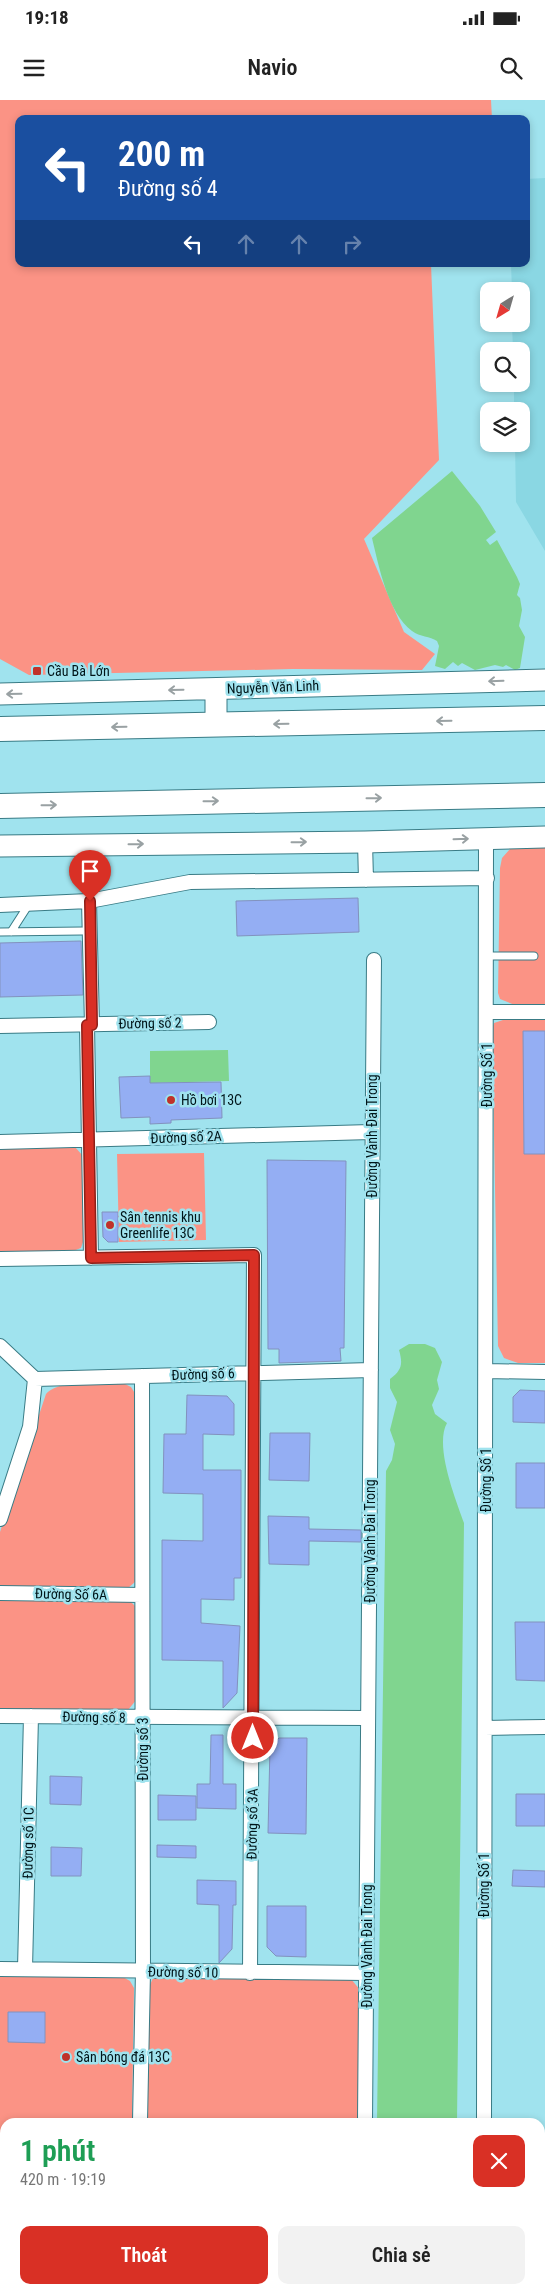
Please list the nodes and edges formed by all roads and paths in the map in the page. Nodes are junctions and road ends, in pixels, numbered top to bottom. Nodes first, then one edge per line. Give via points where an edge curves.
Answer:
1 (545, 680) edge
2 (216, 689) junction
3 (0, 694) edge
4 (545, 718) edge
5 (216, 725) junction
6 (0, 729) edge
7 (545, 795) edge
8 (0, 806) edge
9 (545, 836) edge
10 (486, 838) junction
11 (365, 842) junction
12 (0, 846) edge
13 (487, 878) junction
14 (366, 880) junction
15 (90, 901) junction
16 (30, 904) junction
17 (0, 905) edge
18 (82, 931) dead end
19 (0, 932) edge
20 (11, 932) junction
21 (487, 956) junction
22 (534, 956) dead end
23 (374, 960) dead end
24 (487, 1012) junction
25 (545, 1012) edge
26 (209, 1022) dead end
27 (90, 1025) junction
28 (0, 1026) edge
29 (371, 1132) junction
30 (89, 1140) junction
31 (0, 1142) edge
32 (91, 1258) junction
33 (0, 1259) edge
34 (0, 1346) edge
35 (371, 1370) junction
36 (486, 1371) junction
37 (545, 1372) edge
38 (253, 1373) junction
39 (142, 1376) junction
40 (35, 1379) junction
41 (0, 1519) edge
42 (0, 1593) edge
43 (142, 1595) junction
44 (0, 1716) edge
45 (31, 1716) junction
46 (143, 1718) junction
47 (253, 1718) junction
48 (368, 1718) junction
49 (545, 1727) edge
50 (485, 1728) junction
51 (0, 1969) edge
52 (25, 1969) junction
53 (143, 1971) junction
54 (250, 1973) junction
55 (366, 1973) junction
56 (140, 2118) edge
57 (365, 2118) edge
58 (484, 2118) edge

1 -> 2 main road, Nguyễn Văn Linh
2 -> 3 main road, Nguyễn Văn Linh
2 - 5 main road
4 -> 5 highway
5 -> 6 highway
8 -> 7 highway
9 - 10 main road
11 -> 10 main road
10 - 13 street, Đường Số 1
12 -> 11 main road
11 - 14 street
13 - 14 street
13 - 21 street, Đường Số 1
14 - 15 street via 190,882
15 - 16 street
15 - 27 street
16 - 17 street
16 - 20 lane
18 - 20 lane
19 - 20 lane
21 - 22 lane
21 - 24 street, Đường Số 1
23 - 29 street, Đường Vành Đai Trong
24 - 25 street
24 - 36 street, Đường Số 1
26 - 27 street, Đường số 2
27 - 28 street, Đường số 2
27 - 30 street
29 - 30 street, Đường số 2A
29 - 35 street, Đường Vành Đai Trong
30 - 31 street, Đường số 2A
30 - 32 street
32 - 33 street
32 - 38 street, Đường số 3A via 254,1255
34 - 40 street
35 - 38 street, Đường số 6
35 - 48 street, Đường Vành Đai Trong
36 - 37 street
36 - 50 street, Đường Số 1
38 - 39 street, Đường số 6
38 - 47 street, Đường số 3A
39 - 40 street, Đường số 6
39 - 43 street, Đường số 3
40 - 41 street via 30,1427
42 - 43 street, Đường Số 6A
43 - 46 street, Đường số 3
44 - 45 street, Đường số 8
45 - 46 street, Đường số 8
45 - 52 street, Đường số 1C
46 - 47 street, Đường số 8
46 - 53 street, Đường số 3
47 - 48 street, Đường số 8
47 - 54 street, Đường số 3A
48 - 55 street, Đường Vành Đai Trong
49 - 50 street
50 - 58 street, Đường Số 1
51 - 52 street, Đường số 10
52 - 53 street, Đường số 10
53 - 54 street, Đường số 10
53 - 56 street, Đường số 3
54 - 55 street, Đường số 10
55 - 57 street, Đường Vành Đai Trong

